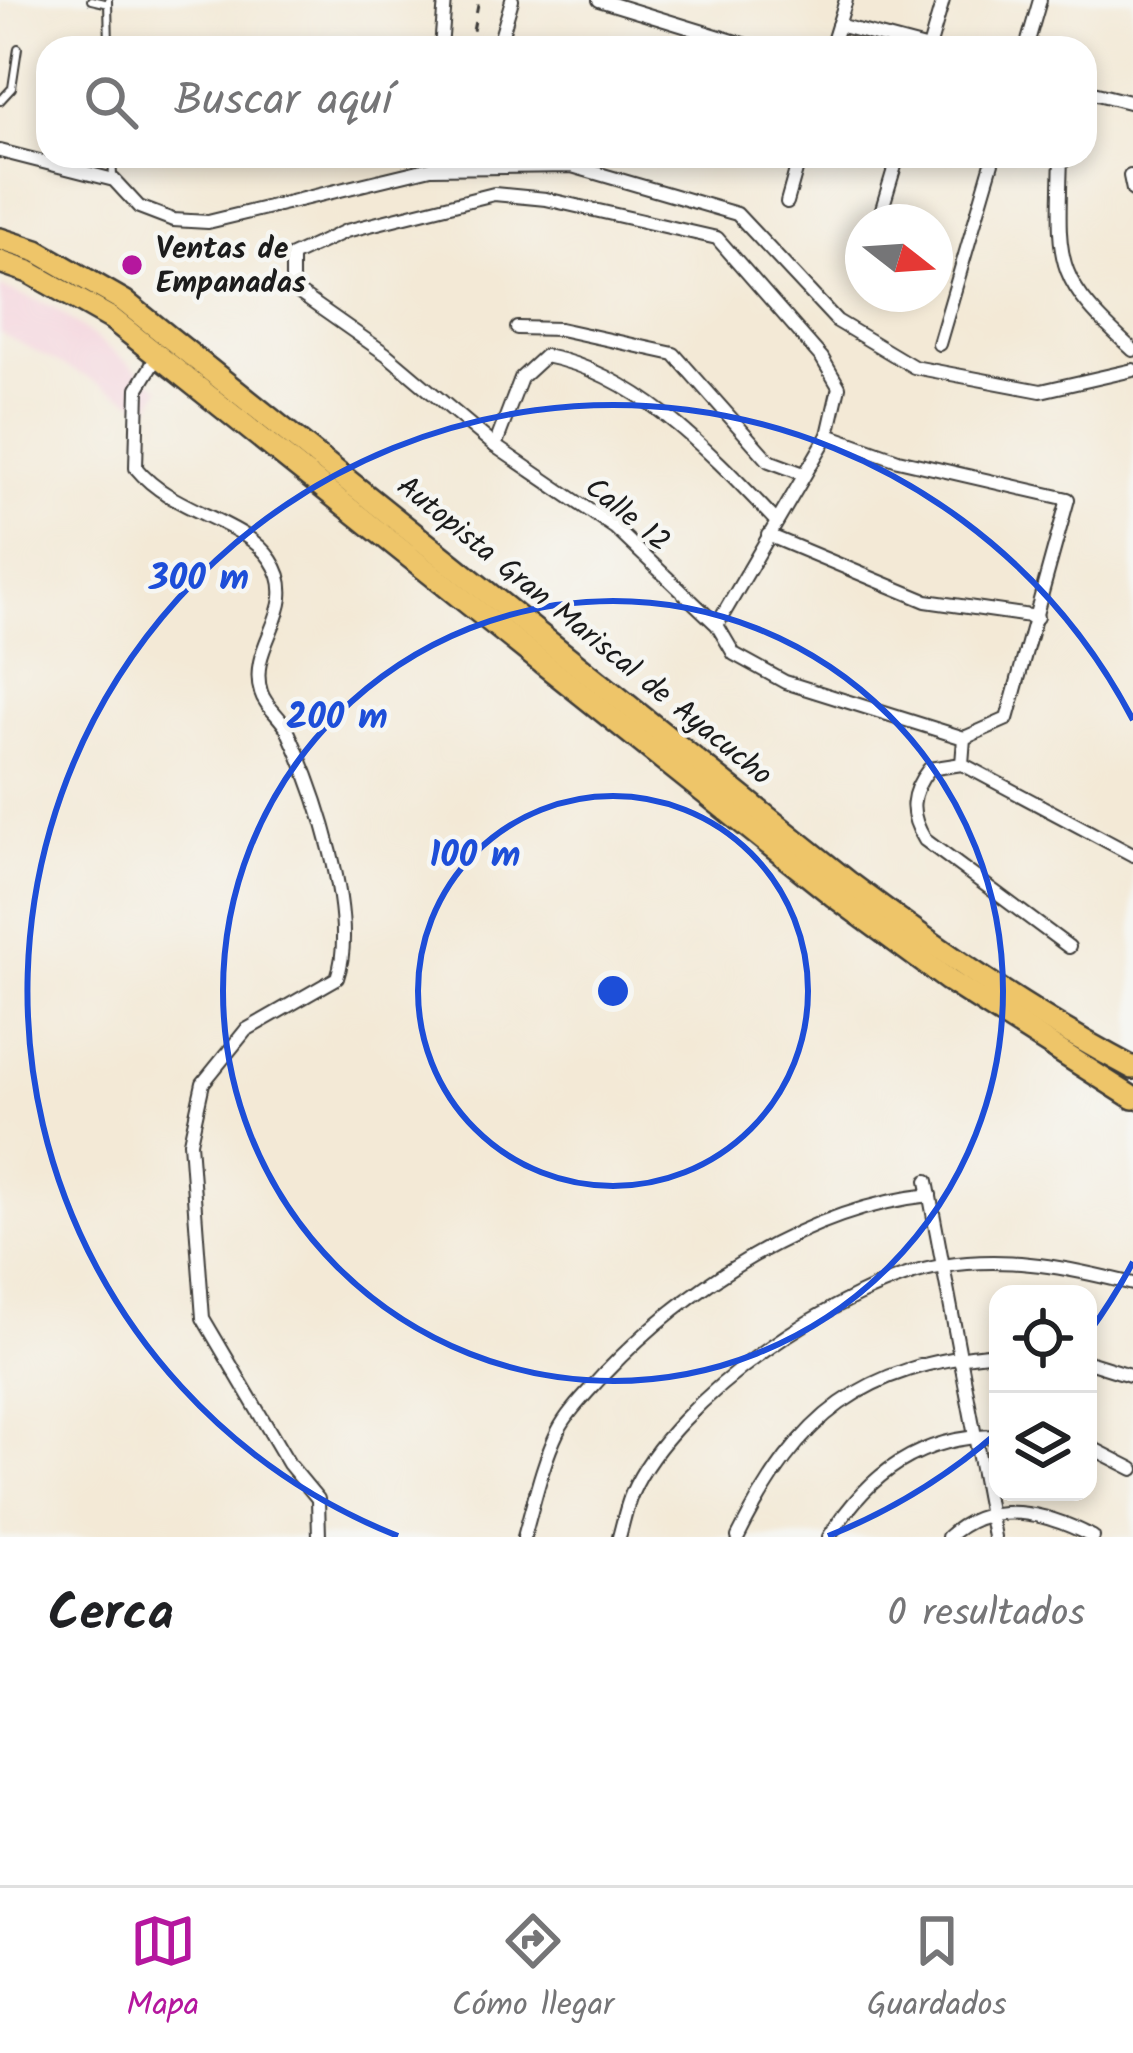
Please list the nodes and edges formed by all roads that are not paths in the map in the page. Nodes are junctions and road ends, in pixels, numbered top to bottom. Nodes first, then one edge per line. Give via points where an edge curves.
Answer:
1 (91, 0) edge
2 (445, 0) edge
3 (512, 0) edge
4 (599, 0) edge
5 (846, 0) edge
6 (943, 0) edge
7 (1040, 0) edge
8 (108, 2) edge
9 (838, 25) junction
10 (109, 36) edge
11 (442, 36) edge
12 (502, 36) edge
13 (717, 36) edge
14 (835, 36) edge
15 (881, 36) edge
16 (931, 36) edge
17 (1030, 36) edge
18 (19, 48) dead end
19 (1097, 94) edge
20 (0, 101) edge
21 (1133, 103) edge
22 (0, 151) edge
23 (36, 160) edge
24 (65, 168) edge
25 (113, 168) edge
26 (409, 168) edge
27 (579, 168) edge
28 (797, 168) edge
29 (894, 168) edge
30 (990, 168) edge
31 (1060, 168) edge
32 (114, 181) junction
33 (787, 202) dead end
34 (883, 204) edge
35 (0, 238) edge
36 (0, 262) edge
37 (517, 328) dead end
38 (939, 344) dead end
39 (1133, 350) edge
40 (158, 355) junction
41 (1133, 370) edge
42 (828, 435) junction
43 (495, 446) junction
44 (804, 475) junction
45 (776, 521) junction
46 (768, 535) junction
47 (1036, 617) junction
48 (717, 625) junction
49 (964, 738) junction
50 (962, 764) junction
51 (1133, 855) edge
52 (1069, 947) dead end
53 (1133, 1068) edge
54 (1131, 1097) edge
55 (942, 1266) junction
56 (1133, 1285) edge
57 (989, 1354) edge
58 (958, 1357) junction
59 (1097, 1365) edge
60 (1133, 1376) edge
61 (973, 1436) junction
62 (989, 1436) edge
63 (1097, 1451) edge
64 (1133, 1469) edge
65 (987, 1512) junction
66 (319, 1537) edge
67 (524, 1537) edge
68 (619, 1537) edge
69 (738, 1537) edge
70 (829, 1537) edge
71 (948, 1537) edge
72 (994, 1537) edge
73 (1093, 1537) edge

1 - 8 lane
2 - 11 street
3 - 12 street
4 - 13 street
5 - 9 street
6 - 16 street
7 - 17 street
8 - 10 lane
9 - 14 street
9 - 15 street
18 - 20 lane via 12,88
19 - 21 street
22 - 23 street
24 - 32 street
25 - 32 lane
26 - 32 street via 208,222 139,207
27 - 41 street via 737,214 837,321 914,367 1040,391
28 - 33 street
29 - 34 street
30 - 38 street
31 - 39 street via 1061,262 1080,302
35 - 53 highway, Autopista Gran Mariscal de Ayacucho via 124,301 848,882 1042,1020
36 - 40 highway, Autopista Gran Mariscal de Ayacucho via 112,319
37 - 44 street via 560,329 674,354 770,461
40 - 54 highway, Autopista Gran Mariscal de Ayacucho via 834,896
40 - 66 street via 138,388 136,468 183,507 254,542 278,572 282,607 260,669 261,695 286,726 336,872 344,959 338,978 246,1030 203,1083 190,1142 203,1318 318,1499
42 - 43 street, Calle 12 via 839,387 717,238 494,194 346,232 292,256 292,289 386,354
42 - 44 street
42 - 47 street via 1068,500
43 - 45 street via 521,377 545,356 585,364 708,450
43 - 48 street, Calle 12 via 615,528
44 - 45 street
45 - 46 street
46 - 47 street via 926,601
46 - 48 street
47 - 49 street via 1007,719
48 - 49 street, Calle 12 via 734,654 785,682
49 - 50 street
50 - 51 street
50 - 52 street via 929,769 915,787 916,826
55 - 56 street via 1016,1262
55 - 58 street
55 - 67 street via 929,1188 808,1228 718,1280 652,1329 559,1428
55 - 68 street via 851,1298 785,1334 724,1383 633,1490
57 - 58 street
58 - 61 street
58 - 69 street via 883,1375 837,1405 794,1449
59 - 60 street
61 - 62 street
61 - 65 street
61 - 70 street via 919,1450 860,1490
63 - 64 street
65 - 71 street
65 - 72 street
65 - 73 street via 1028,1513

